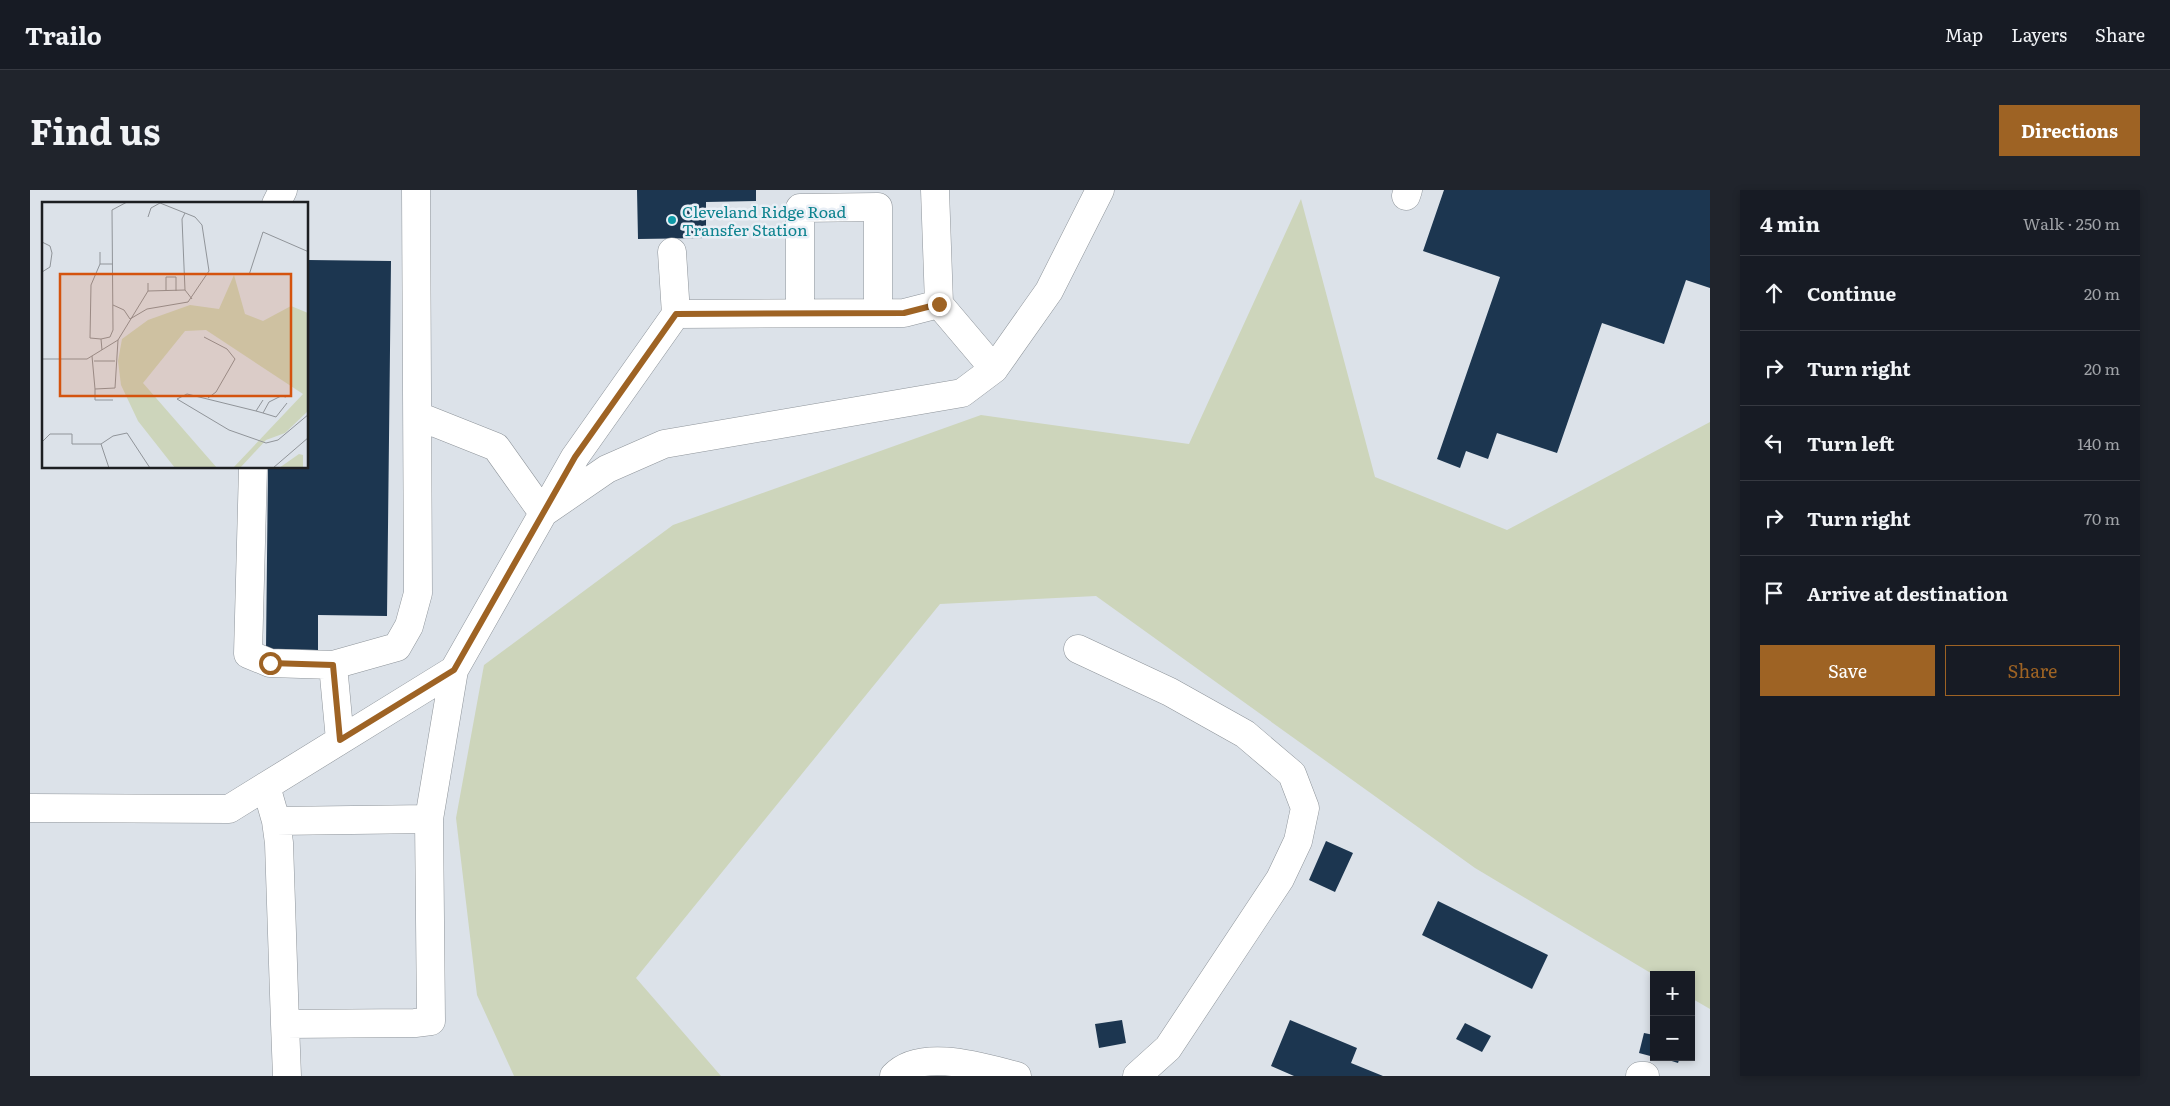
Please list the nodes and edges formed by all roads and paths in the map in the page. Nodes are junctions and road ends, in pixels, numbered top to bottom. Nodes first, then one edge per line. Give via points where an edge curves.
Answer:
1 (283, 190) edge
2 (416, 190) edge
3 (935, 190) edge
4 (1100, 190) edge
5 (277, 202) edge
6 (672, 252) dead end
7 (939, 304) junction
8 (800, 313) junction
9 (878, 313) junction
10 (676, 314) junction
11 (994, 369) junction
12 (418, 416) junction
13 (253, 469) edge
14 (543, 513) junction
15 (1078, 649) dead end
16 (333, 665) junction
17 (454, 670) junction
18 (340, 740) junction
19 (266, 786) junction
20 (30, 808) edge
21 (429, 819) junction
22 (276, 821) junction
23 (286, 1024) junction
24 (286, 1076) edge
25 (894, 1076) edge
26 (1018, 1076) edge
27 (1136, 1076) edge
28 (1640, 1076) edge
29 (1645, 1076) edge

1 - 5 lane
2 - 12 lane
3 - 7 lane
4 - 11 lane via 1050,291
6 - 10 lane
7 - 9 lane via 904,313
7 - 11 lane
8 - 9 lane
8 - 9 lane via 800,208 878,207
8 - 10 lane
10 - 14 lane via 575,457
11 - 14 lane via 962,393 664,444 607,469
12 - 14 lane via 496,447
12 - 16 lane via 418,593 409,626 397,647
13 - 16 lane via 248,654 270,663
14 - 17 lane
15 - 27 lane via 1170,692 1245,734 1292,774 1305,808 1298,841 1280,879 1168,1048
16 - 18 lane
17 - 18 lane
17 - 21 lane
18 - 19 lane
19 - 20 lane via 229,809
19 - 22 lane
21 - 22 lane
21 - 23 lane via 431,1021
22 - 23 lane
23 - 24 lane
25 - 26 lane via 922,1061 954,1062
28 - 29 lane

